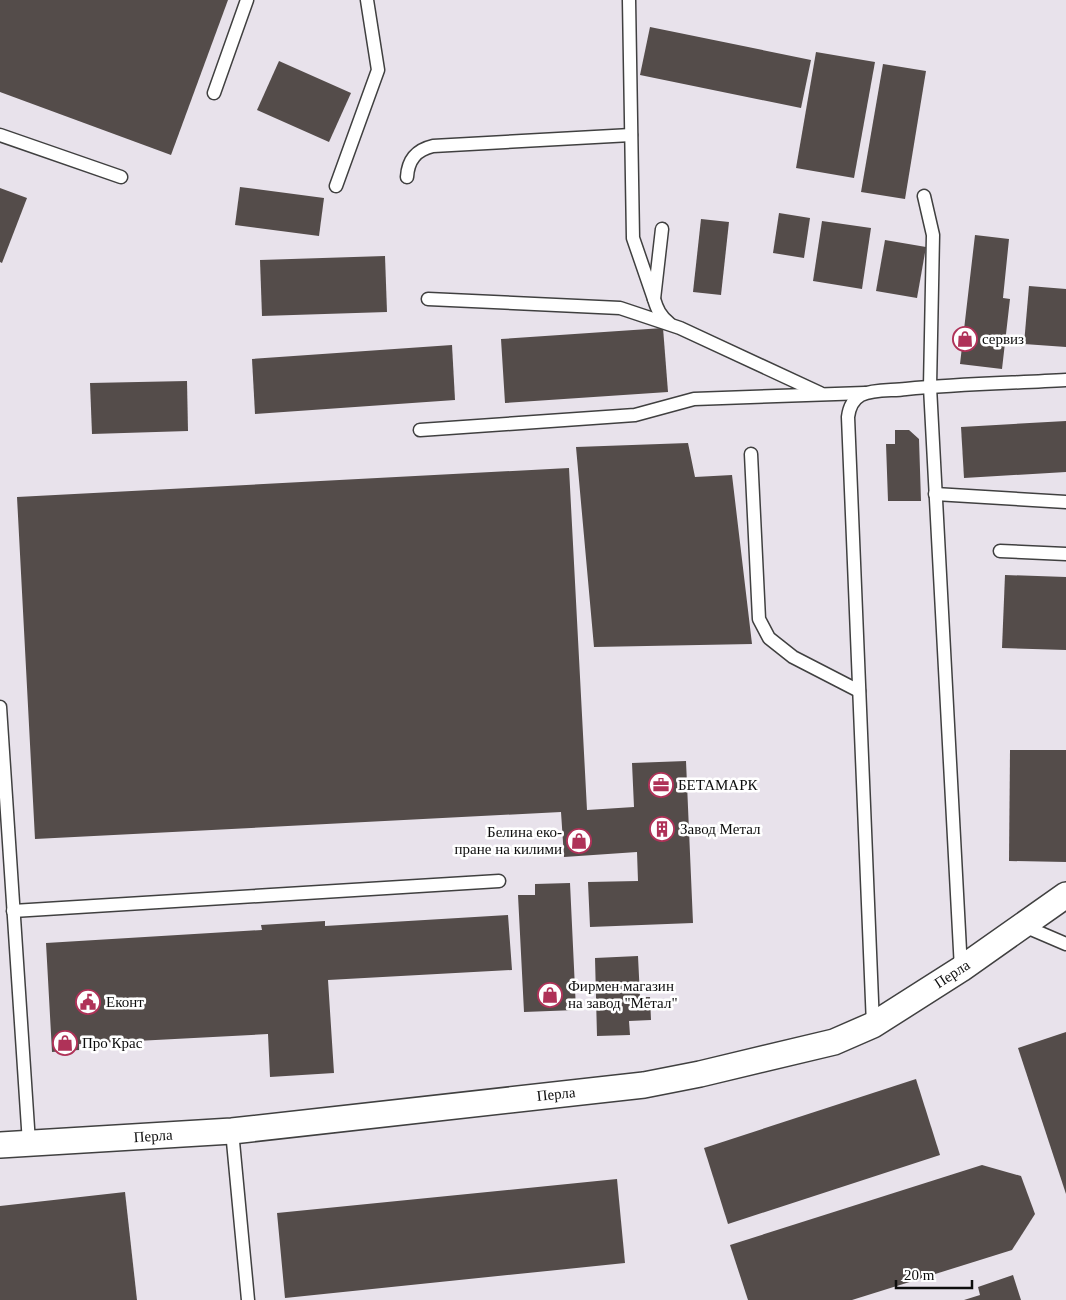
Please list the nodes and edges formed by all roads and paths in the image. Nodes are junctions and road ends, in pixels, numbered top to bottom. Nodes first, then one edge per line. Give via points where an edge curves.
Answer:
1 (248, 0) edge
2 (367, 0) edge
3 (629, 0) edge
4 (214, 93) dead end
5 (631, 135) junction
6 (0, 136) edge
7 (121, 177) dead end
8 (407, 178) dead end
9 (336, 186) dead end
10 (924, 196) dead end
11 (662, 229) dead end
12 (428, 299) dead end
13 (654, 299) junction
14 (680, 328) junction
15 (1066, 380) edge
16 (930, 387) junction
17 (870, 393) junction
18 (824, 395) junction
19 (420, 430) dead end
20 (751, 454) dead end
21 (936, 494) junction
22 (1066, 502) edge
23 (1000, 551) dead end
24 (1066, 554) edge
25 (859, 691) junction
26 (0, 707) edge
27 (499, 881) dead end
28 (1066, 895) edge
29 (6, 896) edge
30 (13, 911) junction
31 (1024, 926) junction
32 (1066, 944) edge
33 (961, 969) junction
34 (874, 1025) junction
35 (232, 1131) junction
36 (29, 1143) junction
37 (0, 1144) edge
38 (248, 1300) edge

1 - 4 lane
2 - 9 lane via 378,70
3 - 5 lane
5 - 8 lane via 432,146 416,153 407,168
5 - 13 lane via 633,238
6 - 7 lane
10 - 16 lane via 933,236
11 - 13 lane
12 - 14 lane via 620,308
13 - 14 lane via 662,318
14 - 18 lane
15 - 16 lane
16 - 17 lane
16 - 21 lane
17 - 18 lane
17 - 25 lane via 853,402 848,417
18 - 19 lane via 694,399 636,415
20 - 25 lane via 759,619 769,638 793,657
21 - 22 lane
21 - 33 lane
23 - 24 lane
25 - 34 lane
26 - 29 lane
27 - 30 lane
28 - 31 street, Перла
29 - 30 lane
30 - 36 lane
31 - 32 lane
31 - 33 street, Перла
33 - 34 street, Перла
34 - 35 street, Перла via 834,1042 644,1085
35 - 36 street, Перла
35 - 38 lane
36 - 37 street, Перла

